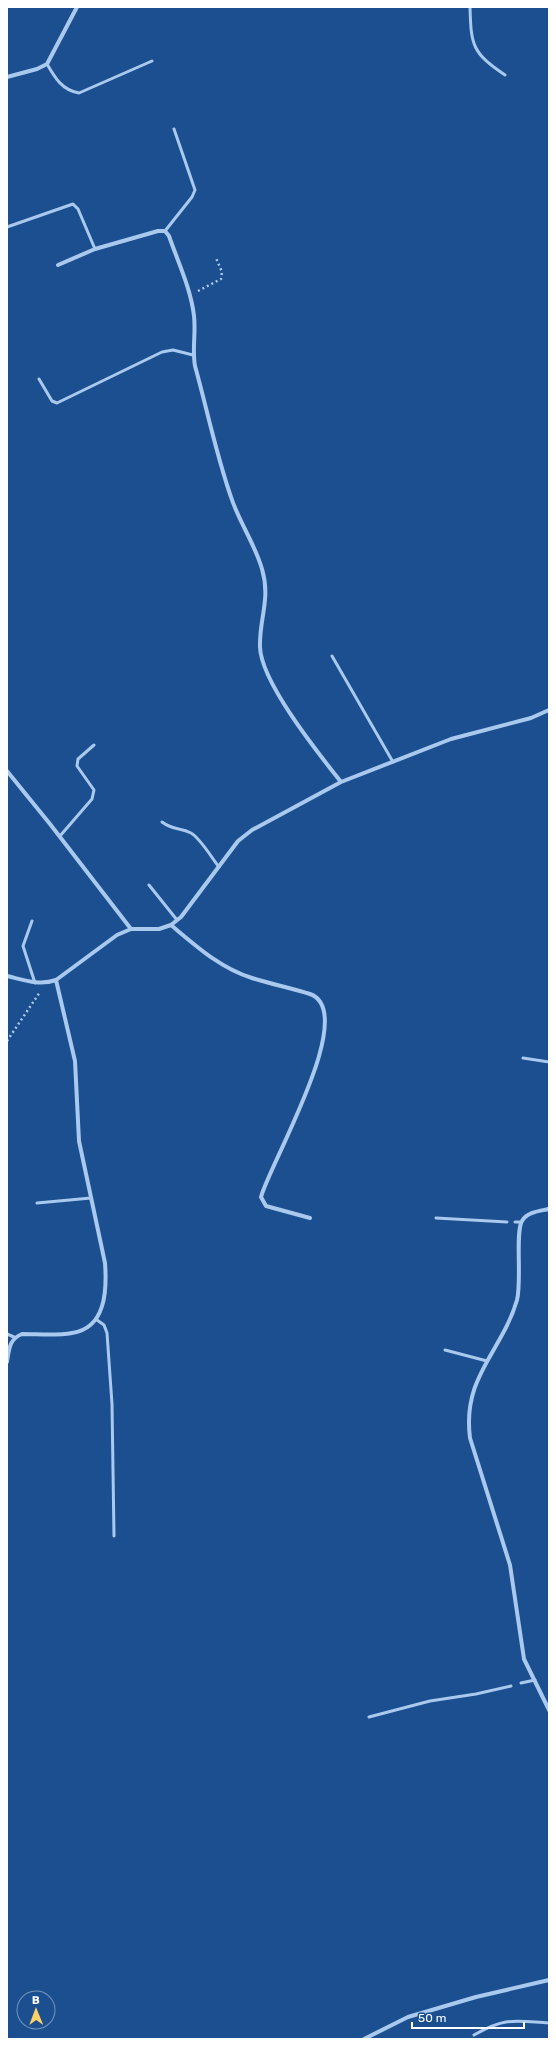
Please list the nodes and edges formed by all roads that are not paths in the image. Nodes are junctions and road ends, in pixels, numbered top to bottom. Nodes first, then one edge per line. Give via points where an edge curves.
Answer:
1 (77, 7) edge
2 (470, 7) edge
3 (152, 61) dead end
4 (47, 64) junction
5 (505, 75) dead end
6 (7, 77) edge
7 (174, 129) dead end
8 (7, 227) edge
9 (165, 232) junction
10 (95, 249) junction
11 (58, 264) dead end
12 (193, 355) junction
13 (38, 379) dead end
14 (332, 656) dead end
15 (549, 710) edge
16 (94, 744) dead end
17 (394, 762) junction
18 (7, 771) edge
19 (341, 782) junction
20 (162, 822) dead end
21 (60, 836) junction
22 (219, 866) junction
23 (149, 885) dead end
24 (177, 920) junction
25 (32, 922) dead end
26 (171, 925) junction
27 (131, 929) junction
28 (7, 976) edge
29 (56, 980) junction
30 (35, 983) junction
31 (524, 1058) dead end
32 (549, 1062) edge
33 (91, 1198) junction
34 (37, 1203) dead end
35 (549, 1209) edge
36 (310, 1218) dead end
37 (436, 1218) dead end
38 (507, 1222) dead end
39 (514, 1222) dead end
40 (521, 1222) junction
41 (97, 1320) junction
42 (7, 1334) edge
43 (14, 1337) junction
44 (445, 1350) dead end
45 (487, 1360) junction
46 (7, 1362) edge
47 (114, 1536) dead end
48 (535, 1680) junction
49 (521, 1683) dead end
50 (511, 1686) dead end
51 (549, 1710) edge
52 (369, 1717) dead end
53 (549, 1980) edge
54 (549, 2023) edge
55 (474, 2035) dead end
56 (364, 2039) edge

1 - 4 street
2 - 5 lane via 473,44 485,62
3 - 4 lane via 79,93 69,91 57,81
4 - 6 street via 37,70
7 - 9 lane via 195,190
8 - 10 lane via 73,204 78,209
9 - 10 street via 158,231
9 - 12 street via 169,236 189,296 194,322
10 - 11 street
12 - 13 lane via 173,350 162,352 57,403 52,401
12 - 19 street via 230,497 262,568 266,601 260,645 262,660 268,676 315,749
14 - 17 lane
15 - 17 street via 530,718 452,739
16 - 21 lane via 78,759 77,766 94,790 92,799
17 - 19 street
18 - 21 street
19 - 22 street via 252,830 238,841
20 - 22 lane via 171,829 193,834
21 - 27 street
22 - 24 street
23 - 24 lane
24 - 26 street
25 - 30 lane via 23,946
26 - 27 street via 159,929
26 - 36 street via 201,951 221,964 250,978 312,995 322,1005 326,1018 317,1066 261,1197 266,1206
27 - 29 street via 117,935
28 - 30 street
29 - 30 street
29 - 33 street via 75,1061 79,1141
31 - 32 lane
33 - 34 lane
33 - 41 street via 106,1277 103,1306
35 - 40 street via 526,1216
37 - 38 lane
39 - 40 lane
40 - 45 street via 517,1299 511,1316
41 - 43 street via 84,1330 72,1333 22,1334
41 - 47 lane via 104,1325 107,1332 112,1404
42 - 43 lane
43 - 46 street via 10,1343
44 - 45 lane
45 - 48 street via 470,1401 470,1438 510,1565 521,1646 524,1659
48 - 49 lane
48 - 51 street
50 - 52 lane via 430,1701
53 - 56 street via 476,1997 408,2017
54 - 55 lane via 509,2020 494,2024

